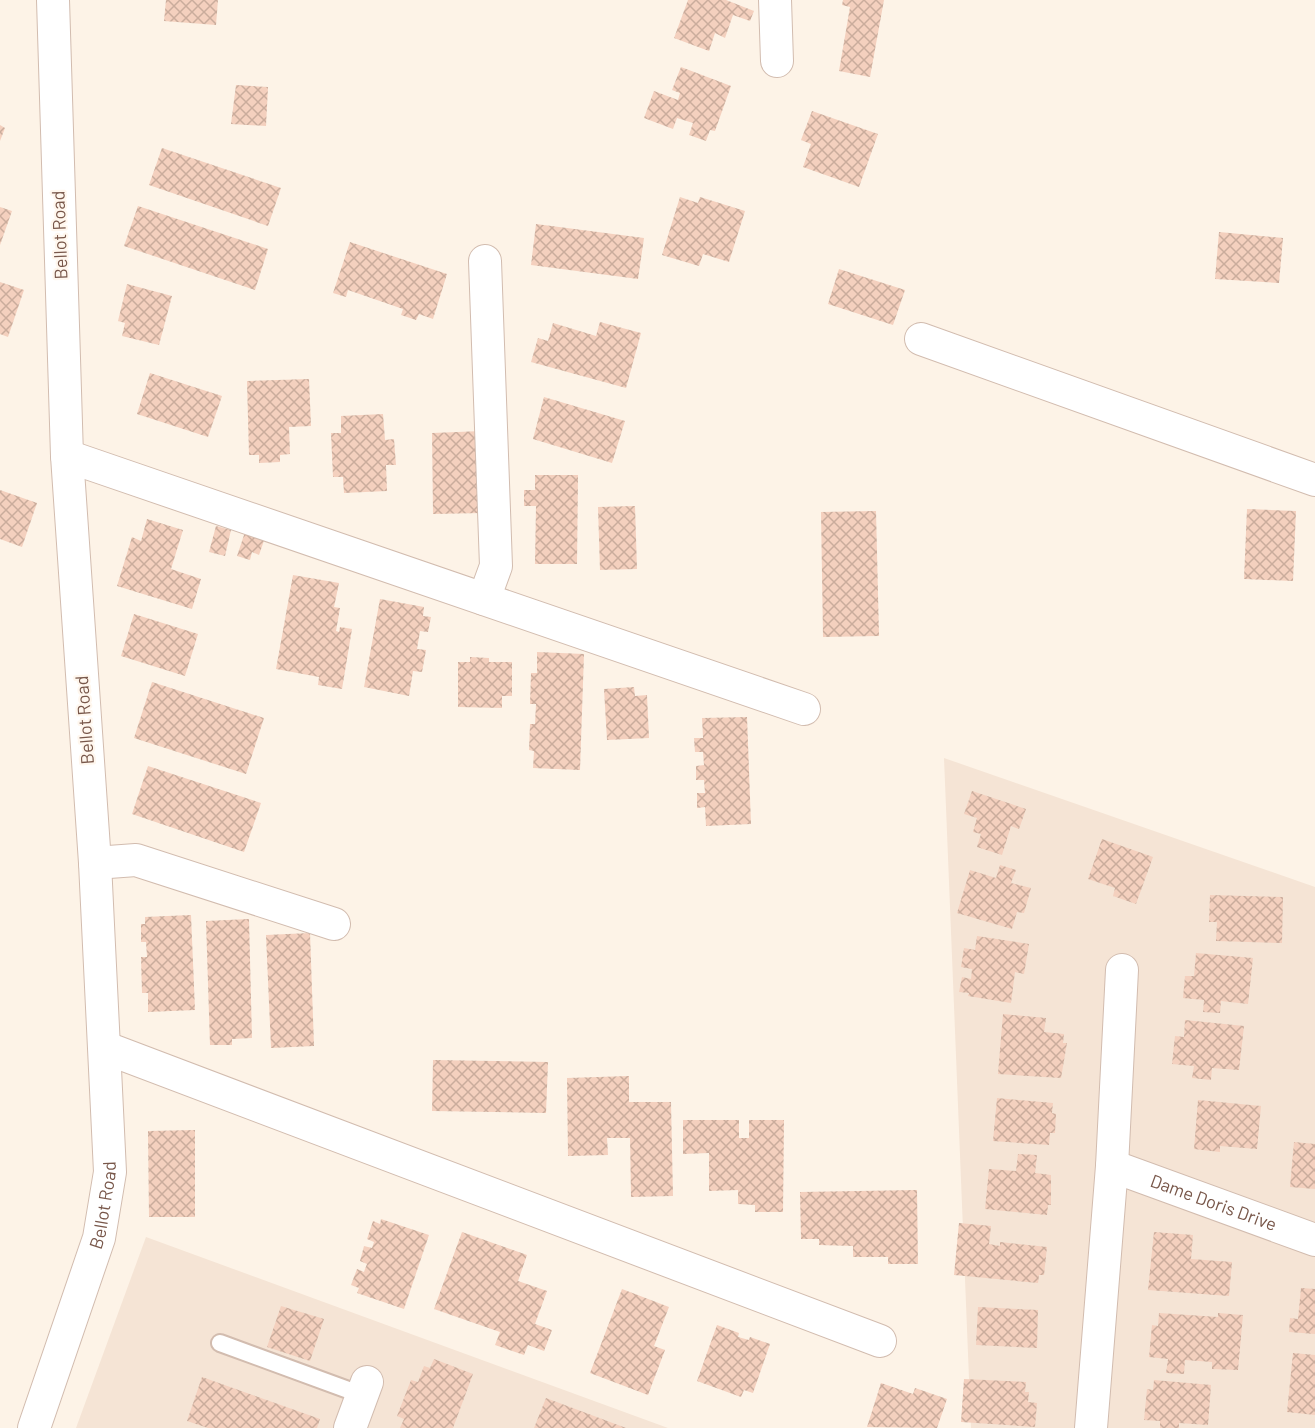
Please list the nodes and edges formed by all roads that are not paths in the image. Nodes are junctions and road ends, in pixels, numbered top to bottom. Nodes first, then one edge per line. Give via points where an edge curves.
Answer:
1 (53, 0) edge
2 (775, 0) edge
3 (777, 61) dead end
4 (485, 261) dead end
5 (921, 339) dead end
6 (67, 456) junction
7 (1315, 480) edge
8 (484, 599) junction
9 (804, 709) dead end
10 (95, 863) junction
11 (334, 924) dead end
12 (1122, 970) dead end
13 (106, 1048) junction
14 (1112, 1166) junction
15 (1315, 1240) edge
16 (880, 1341) dead end
17 (220, 1342) dead end
18 (365, 1388) joint
19 (33, 1428) edge
20 (350, 1428) edge
21 (1091, 1428) edge

1 - 6 street, Bellot Road
2 - 3 street
4 - 8 street via 496,566
5 - 7 street
6 - 8 street
6 - 10 street, Bellot Road
8 - 9 street
10 - 11 street via 136,860
10 - 13 street, Bellot Road
12 - 14 street
13 - 16 street
13 - 19 street, Bellot Road via 110,1172 105,1215
14 - 15 street, Dame Doris Drive
14 - 21 street
17 - 18 lane
18 - 20 street

